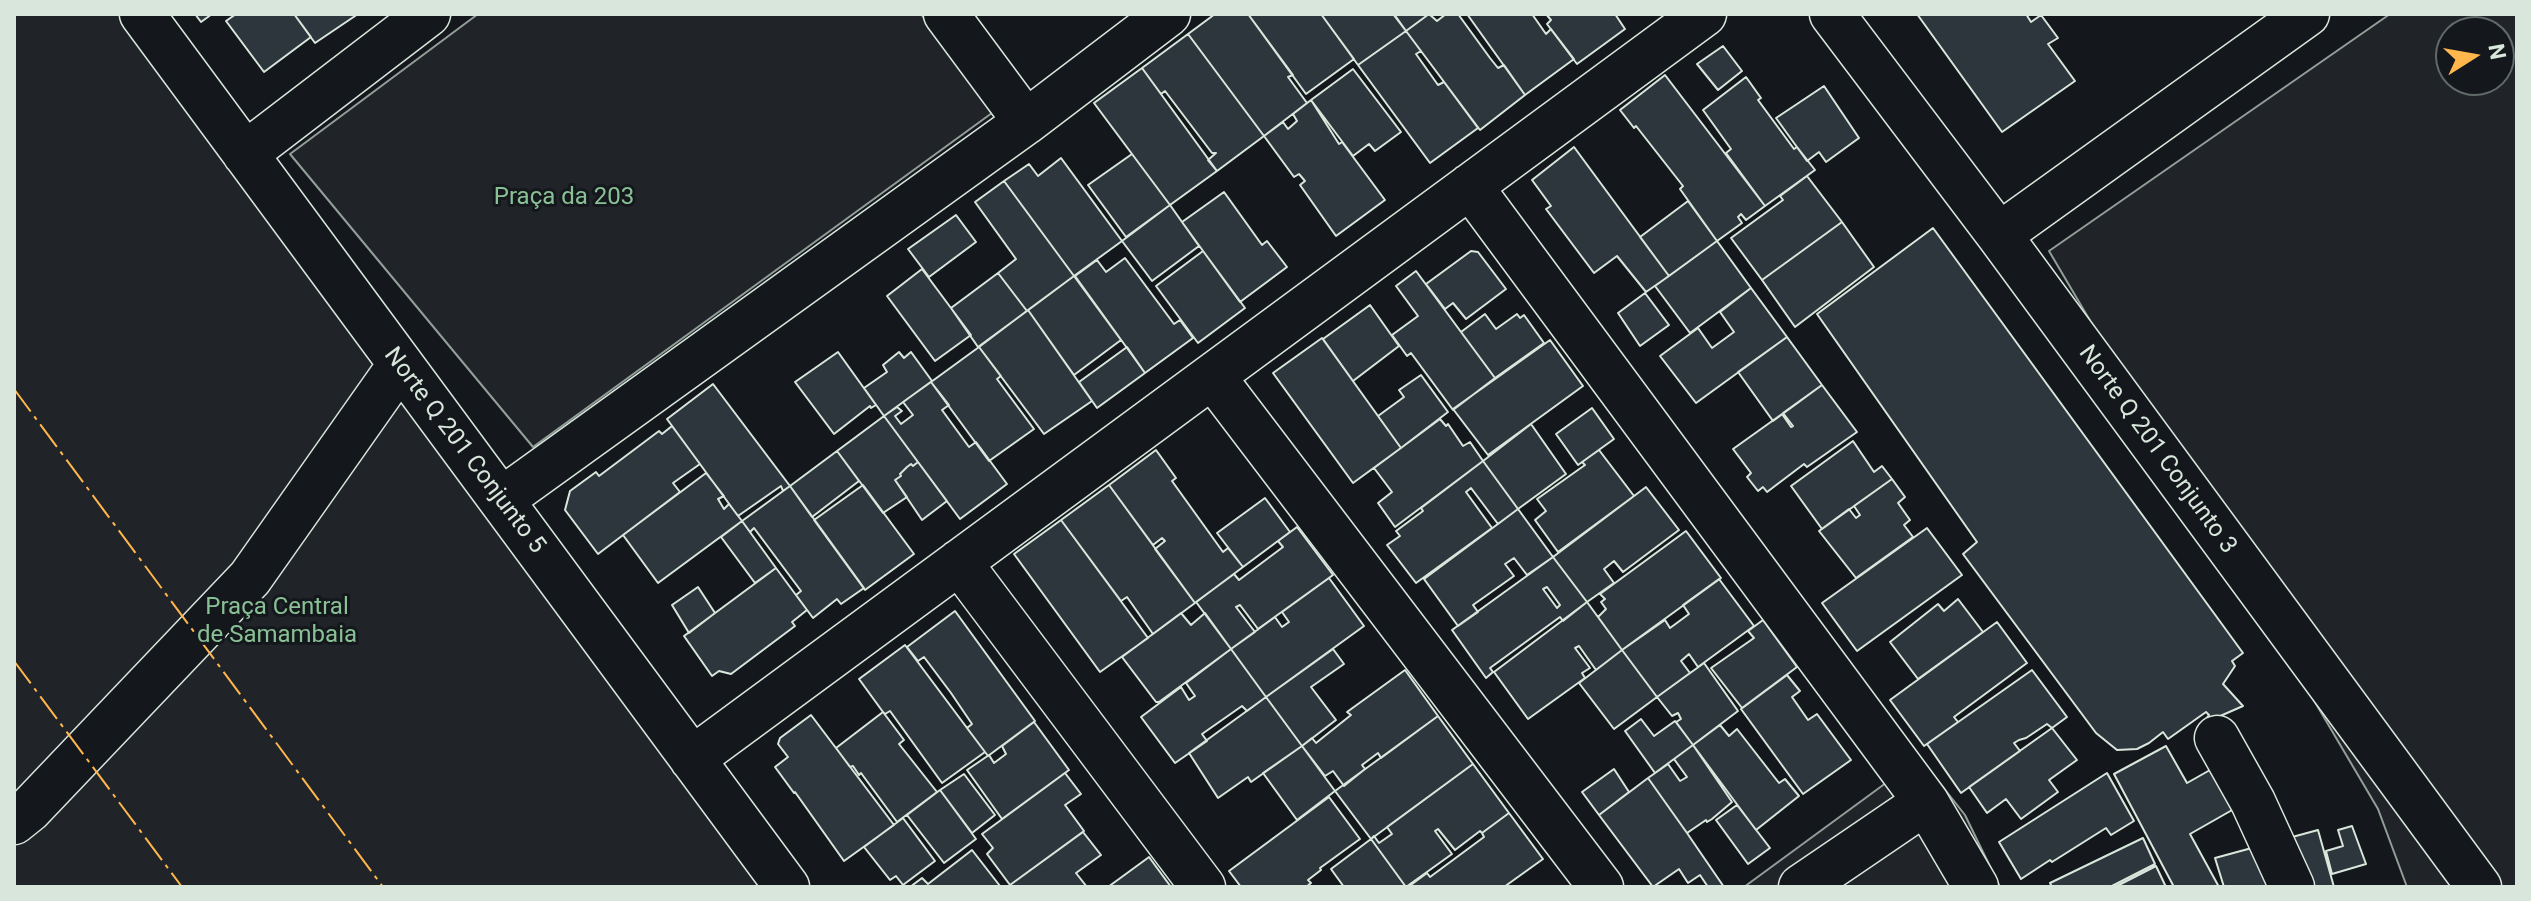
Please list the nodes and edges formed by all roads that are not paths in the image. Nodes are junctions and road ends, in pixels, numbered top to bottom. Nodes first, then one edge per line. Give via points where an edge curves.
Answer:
1 (142, 14) edge
2 (428, 14) edge
3 (946, 14) edge
4 (1168, 14) edge
5 (1704, 14) edge
6 (1832, 14) edge
7 (2307, 14) edge
8 (1026, 122) junction
9 (245, 154) junction
10 (1470, 186) junction
11 (1999, 235) junction
12 (400, 365) junction
13 (1213, 377) junction
14 (501, 500) junction
15 (959, 562) junction
16 (2217, 738) dead end
17 (692, 759) junction
18 (1926, 802) junction
19 (14, 822) edge
20 (2471, 881) edge
21 (787, 887) edge
22 (1203, 887) edge
23 (1601, 887) edge
24 (1801, 887) edge
25 (1976, 887) edge
26 (2292, 887) edge

1 - 9 street, Norte Q 201 Conjunto 5
2 - 9 street
3 - 8 street
4 - 8 street
5 - 10 street
6 - 11 street, Norte Q 201 Conjunto 3
7 - 11 street
8 - 14 street
9 - 12 street, Norte Q 201 Conjunto 5
10 - 13 street
10 - 18 street
11 - 20 street, Norte Q 201 Conjunto 3
12 - 14 street, Norte Q 201 Conjunto 5
12 - 19 street via 250,578
13 - 15 street
13 - 23 street
14 - 17 street, Norte Q 201 Conjunto 5
15 - 17 street
15 - 22 street
16 - 26 street
17 - 21 street, Norte Q 201 Conjunto 5
18 - 24 street
18 - 25 street

